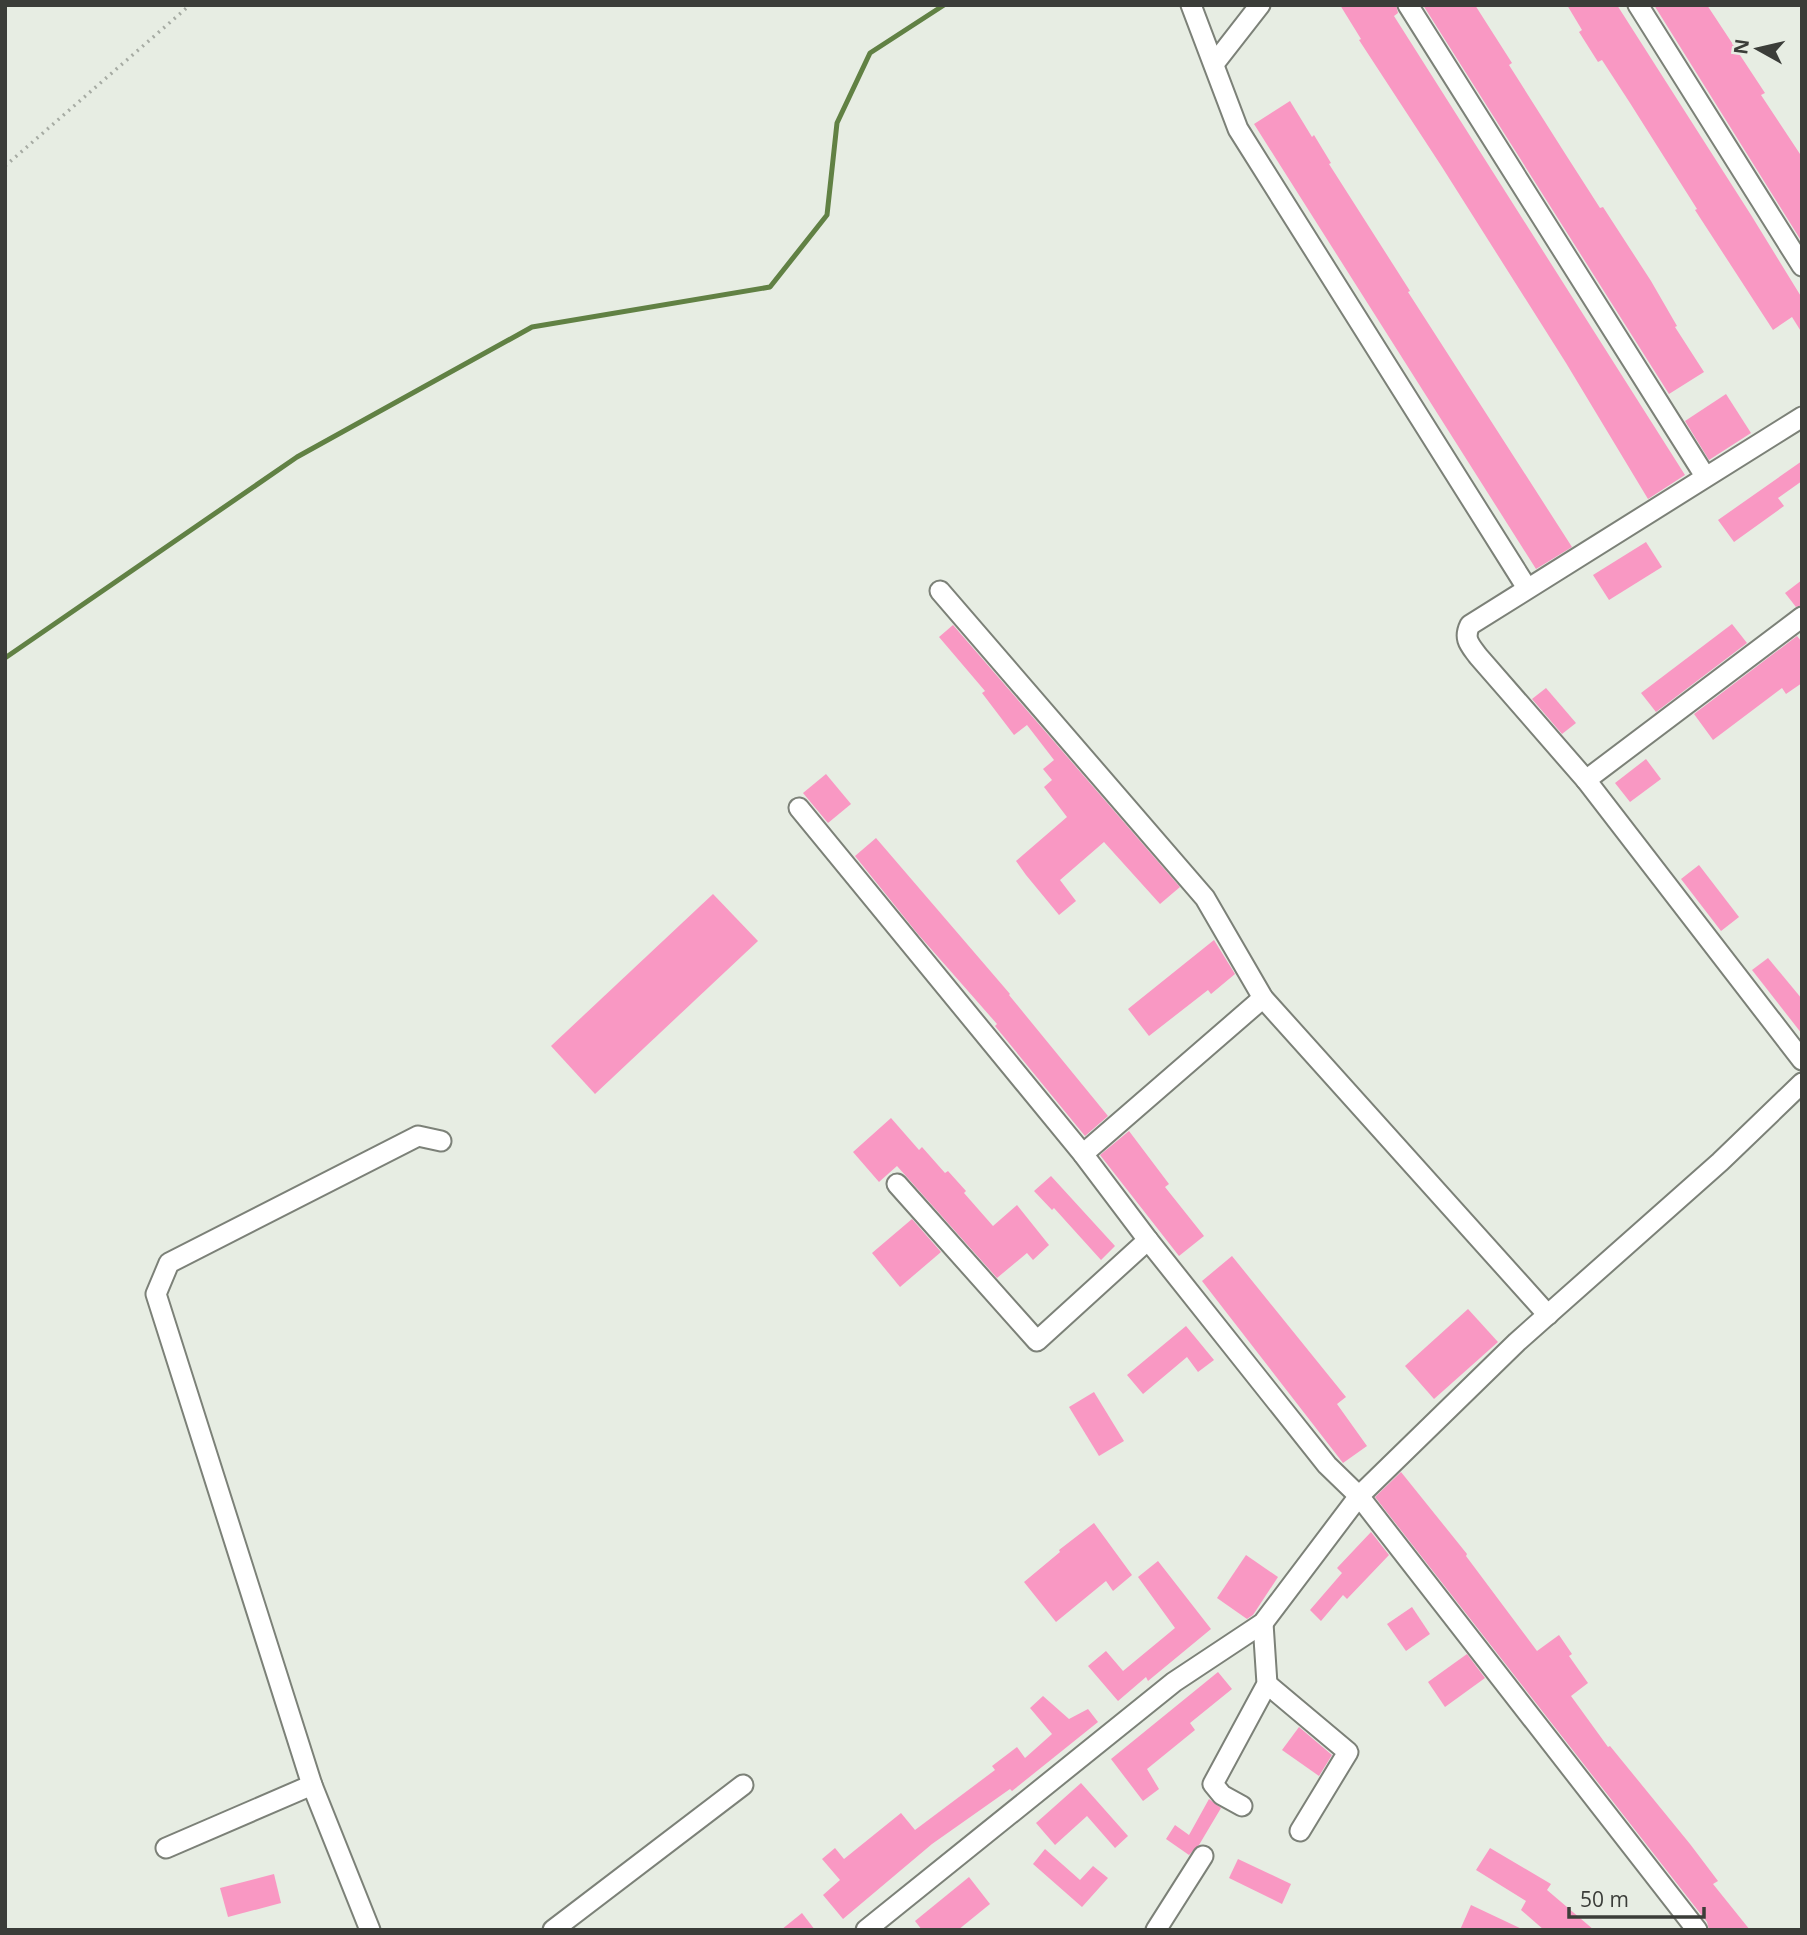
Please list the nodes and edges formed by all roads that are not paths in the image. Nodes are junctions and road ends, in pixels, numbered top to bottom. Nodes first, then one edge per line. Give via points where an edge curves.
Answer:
1 (1191, 5) edge
2 (1260, 5) edge
3 (1408, 5) edge
4 (1638, 5) edge
5 (1214, 64) junction
6 (1802, 266) edge
7 (1802, 416) edge
8 (1705, 476) junction
9 (1528, 588) junction
10 (940, 591) dead end
11 (1802, 617) edge
12 (1587, 780) junction
13 (799, 808) dead end
14 (1264, 998) junction
15 (1802, 1060) edge
16 (1802, 1083) edge
17 (441, 1141) dead end
18 (1083, 1154) junction
19 (897, 1184) dead end
20 (1148, 1240) junction
21 (1548, 1315) junction
22 (1359, 1496) junction
23 (1263, 1623) junction
24 (1267, 1684) junction
25 (312, 1785) junction
26 (743, 1785) dead end
27 (1242, 1806) dead end
28 (1300, 1830) dead end
29 (166, 1848) dead end
30 (1203, 1856) dead end
31 (370, 1930) edge
32 (552, 1930) edge
33 (866, 1930) edge
34 (1156, 1930) edge
35 (1697, 1930) edge

1 - 5 street
2 - 5 street
3 - 8 street
4 - 6 street
5 - 9 street via 1238,129
7 - 8 street
8 - 9 street
9 - 12 street via 1470,625 1466,641
10 - 14 street via 1205,898
11 - 12 street
12 - 15 street
13 - 18 street
14 - 18 street
14 - 21 street
16 - 21 street
17 - 25 street via 418,1136 169,1263 156,1294
18 - 20 street
19 - 20 street via 1037,1341
20 - 22 street via 1327,1465
21 - 22 street
22 - 23 street
22 - 35 street
23 - 24 street
23 - 33 street via 1174,1682
24 - 27 street via 1213,1784
24 - 28 street via 1348,1752
25 - 29 street
25 - 31 street
26 - 32 street
30 - 34 street

